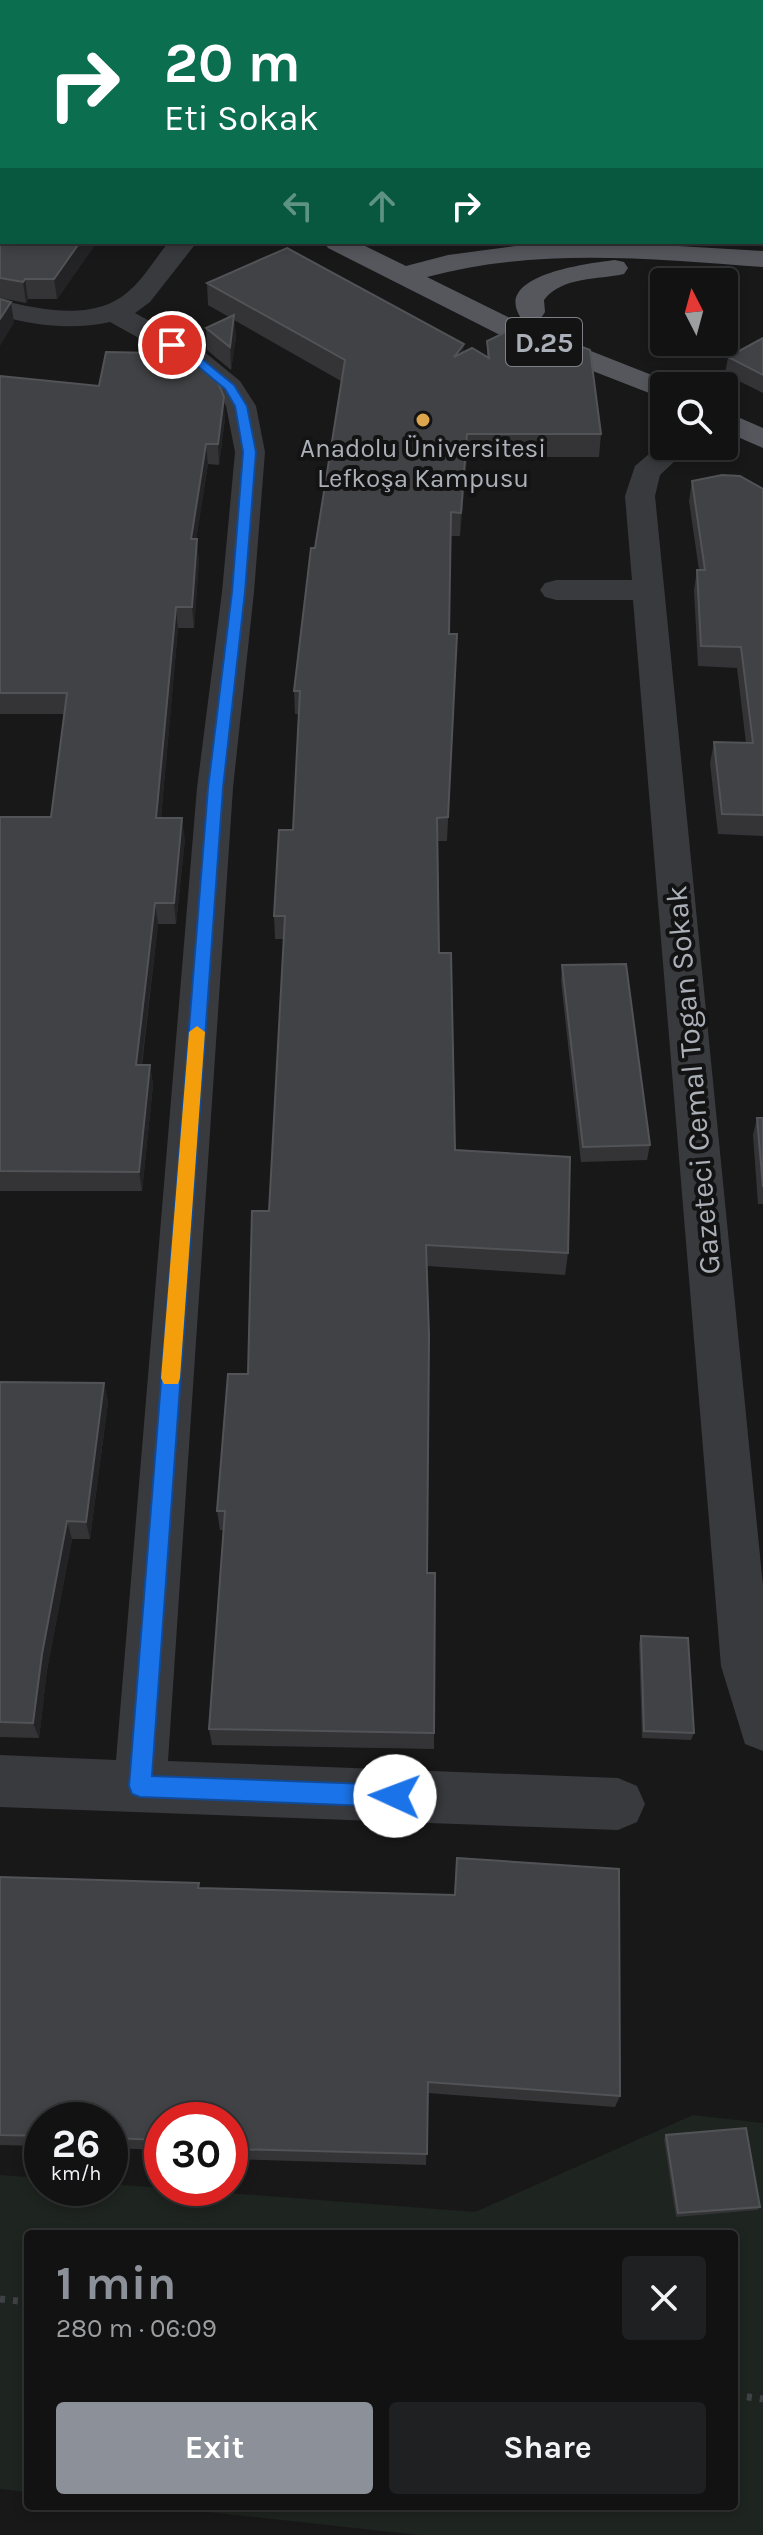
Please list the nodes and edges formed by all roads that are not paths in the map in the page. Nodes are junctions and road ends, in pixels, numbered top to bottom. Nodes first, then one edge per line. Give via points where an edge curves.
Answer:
1 (182, 244) edge
2 (342, 244) edge
3 (393, 244) edge
4 (572, 244) edge
5 (593, 247) junction
6 (639, 253) edge
7 (763, 259) edge
8 (424, 276) junction
9 (465, 277) junction
10 (763, 279) edge
11 (0, 308) edge
12 (111, 311) junction
13 (531, 312) junction
14 (650, 382) edge
15 (650, 385) edge
16 (738, 427) edge
17 (763, 439) edge
18 (657, 460) edge
19 (556, 590) dead end
20 (650, 590) junction
21 (763, 1726) edge
22 (0, 1781) edge
23 (140, 1786) junction
24 (618, 1804) dead end

1 - 12 street via 141,294
2 - 8 main road, D.25
3 - 8 main road, D.25
4 - 5 main road
5 - 6 main road
5 - 8 main road via 514,252
6 - 7 main road
6 - 9 main road
6 - 10 main road
6 - 13 main road via 550,281 533,294
8 - 9 main road
8 - 15 main road, D.25 via 510,329
9 - 13 main road, D.25
11 - 12 street via 53,319
12 - 23 street via 192,356 230,387 241,406 250,452 215,788
13 - 14 main road, D.25
16 - 17 main road
18 - 20 street, Gazeteci Cemal Togan Sokak via 640,496
19 - 20 street
20 - 21 street, Gazeteci Cemal Togan Sokak via 742,1628 746,1666
22 - 23 street
23 - 24 street

